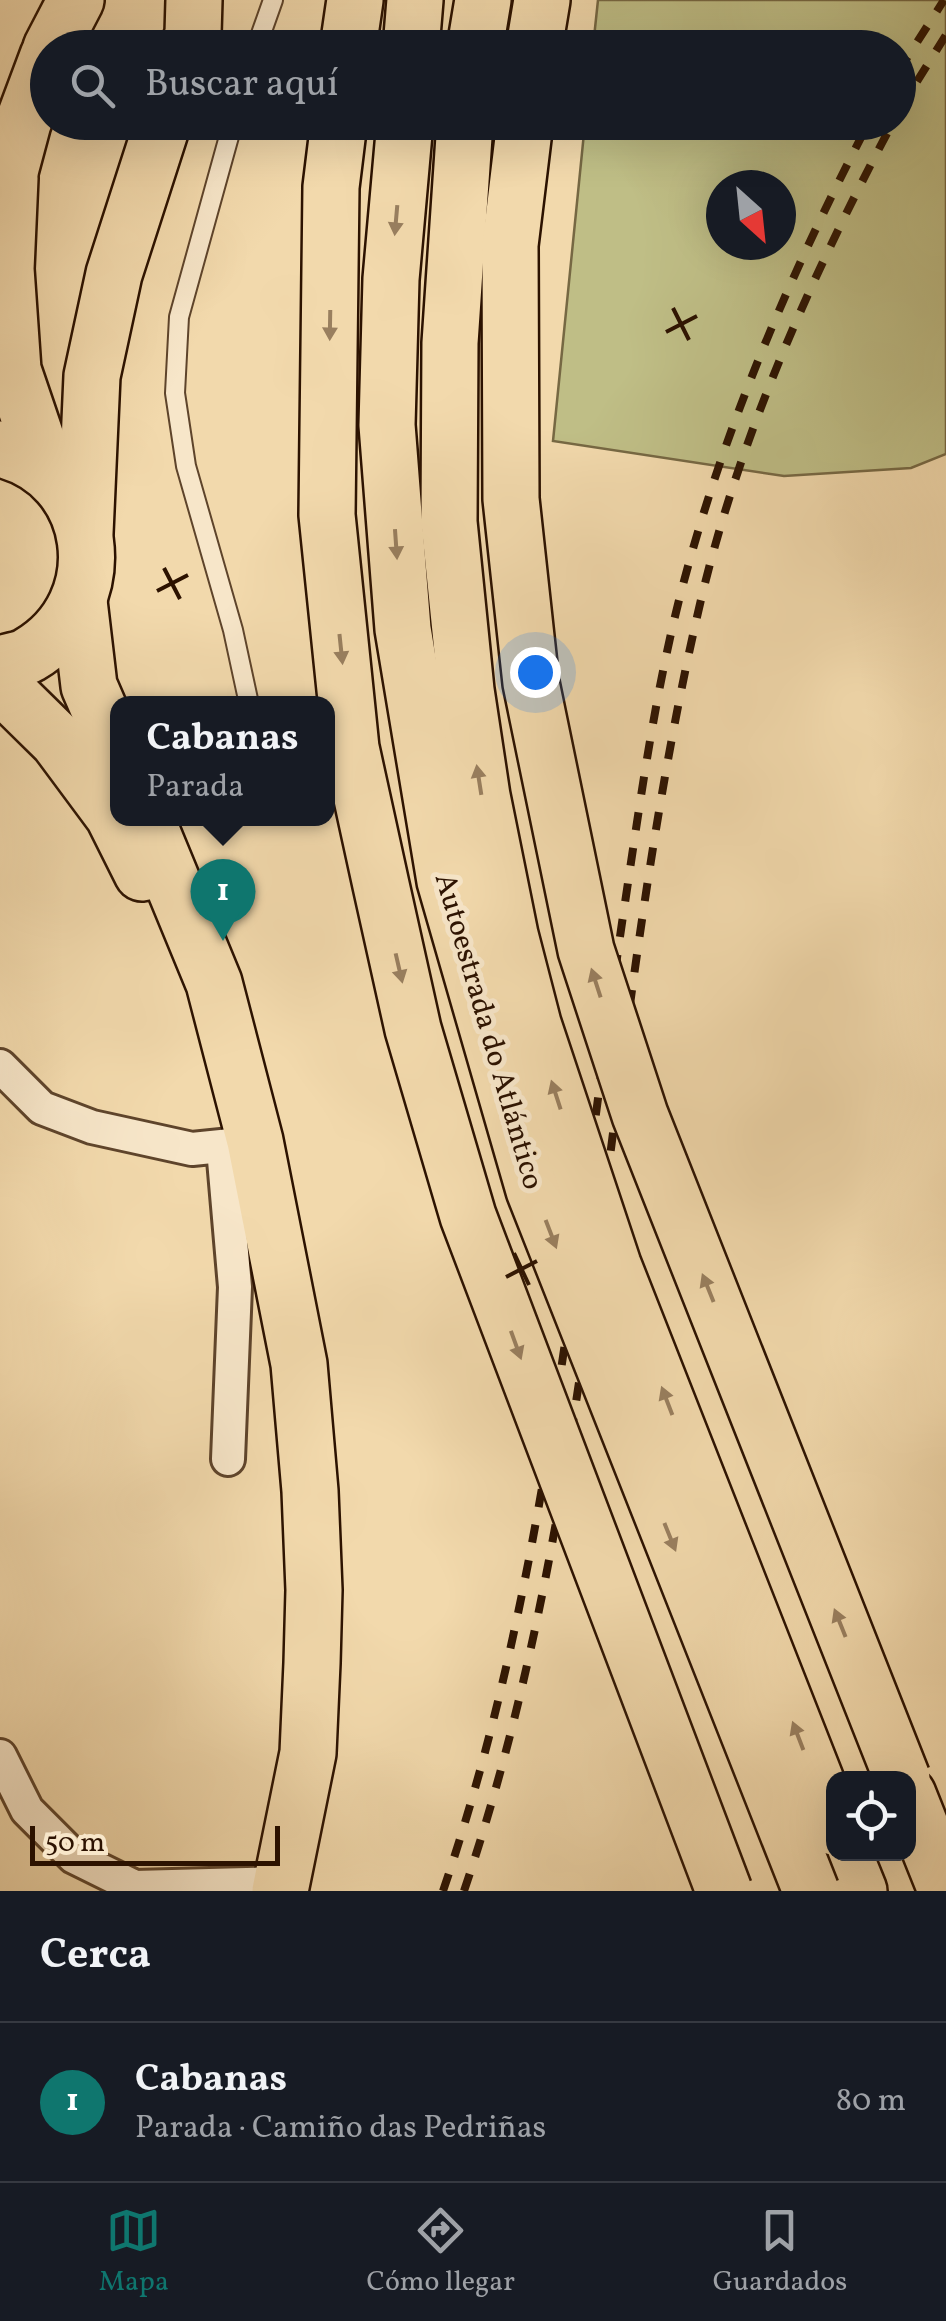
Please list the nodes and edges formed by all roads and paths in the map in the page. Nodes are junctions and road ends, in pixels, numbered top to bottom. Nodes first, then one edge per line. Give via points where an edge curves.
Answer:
1 (76, 0) edge
2 (194, 0) edge
3 (273, 0) edge
4 (355, 0) edge
5 (415, 0) edge
6 (483, 0) edge
7 (542, 0) edge
8 (61, 30) edge
9 (192, 30) edge
10 (262, 30) edge
11 (351, 30) edge
12 (412, 30) edge
13 (477, 30) edge
14 (537, 30) edge
15 (30, 104) edge
16 (157, 140) edge
17 (229, 140) edge
18 (337, 140) edge
19 (403, 140) edge
20 (464, 140) edge
21 (523, 140) edge
22 (5, 193) edge
23 (23, 459) edge
24 (85, 533) junction
25 (79, 601) junction
26 (0, 664) edge
27 (0, 684) edge
28 (247, 696) edge
29 (110, 734) edge
30 (110, 811) edge
31 (118, 826) edge
32 (149, 826) edge
33 (0, 1066) edge
34 (237, 1075) junction
35 (239, 1145) junction
36 (228, 1459) dead end
37 (0, 1756) edge
38 (899, 1771) edge
39 (826, 1807) edge
40 (916, 1815) edge
41 (847, 1861) edge
42 (282, 1887) edge
43 (946, 1890) edge
44 (724, 1891) edge
45 (811, 1891) edge
46 (858, 1891) edge

1 - 8 highway
2 - 9 highway
3 - 10 lane
4 - 11 highway
5 - 12 highway
6 - 13 highway
7 - 14 highway
15 - 22 highway
16 - 24 highway via 114,274 92,376
17 - 28 lane via 179,317 174,394 186,466
18 -> 44 highway, bridge via 327,515 351,748 376,865 413,1028 468,1216
19 -> 45 highway, Autoestrada do Atlántico, bridge via 387,425 403,629 445,881 534,1190
39 -> 20 highway, Autoestrada do Atlántico, bridge via 613,1266 532,1024 510,936 471,726 449,522 450,342
38 -> 21 highway, bridge via 640,1115 586,950 531,683 511,499 510,245
22 - 23 highway
23 - 24 highway via 72,499
24 - 25 highway via 88,568
25 - 26 highway via 59,631 28,656
25 - 29 highway via 89,686
27 - 30 highway via 58,741
31 - 34 highway
32 - 34 highway via 214,983
33 - 35 street via 42,1108 92,1127 192,1149
34 - 35 highway
35 - 36 street
35 - 42 highway via 299,1364 313,1570 308,1753
37 - 42 street via 27,1810 74,1857 135,1888
40 - 43 highway
41 - 46 highway

